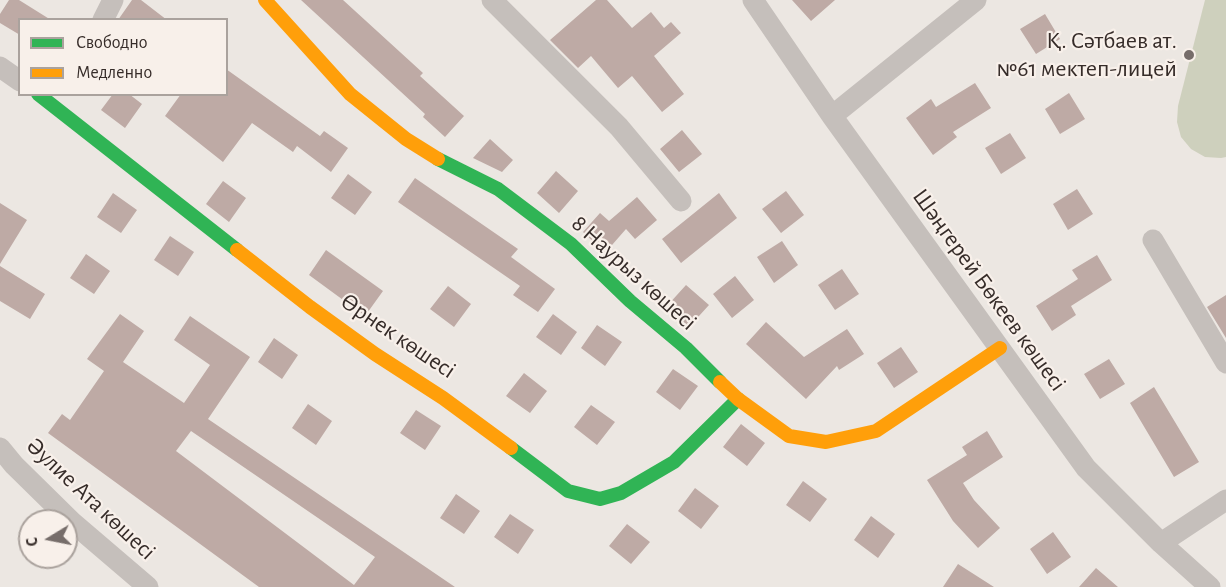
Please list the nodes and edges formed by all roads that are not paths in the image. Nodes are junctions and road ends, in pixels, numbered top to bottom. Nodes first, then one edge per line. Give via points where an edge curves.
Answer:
1 (113, 0) edge
2 (265, 0) edge
3 (492, 0) edge
4 (753, 0) edge
5 (976, 0) edge
6 (104, 18) edge
7 (0, 67) edge
8 (18, 80) edge
9 (44, 96) edge
10 (62, 102) edge
11 (832, 116) junction
12 (681, 201) dead end
13 (1153, 240) dead end
14 (1000, 348) junction
15 (1226, 363) edge
16 (738, 399) junction
17 (0, 448) edge
18 (1226, 500) edge
19 (1161, 543) junction
20 (148, 587) edge
21 (1210, 587) edge

1 - 6 street
2 - 16 street, 8 Наурыз көшесі via 350,94 406,139 498,189 571,244
3 - 12 street via 619,128
4 - 11 street, Шәңгерей Бөкеев көшесі
5 - 11 street
7 - 8 street
9 - 10 street, Өрнек көшесі
10 - 16 street, Өрнек көшесі via 320,314 443,398 568,491 600,499 621,492 674,462
11 - 14 street, Шәңгерей Бөкеев көшесі
13 - 15 street
14 - 16 street, 8 Наурыз көшесі via 876,431 826,442 789,435
14 - 19 street, Шәңгерей Бөкеев көшесі via 1086,468
17 - 20 street, Әулие Ата көшесі via 72,522
18 - 19 street
19 - 21 street, Шәңгерей Бөкеев көшесі

